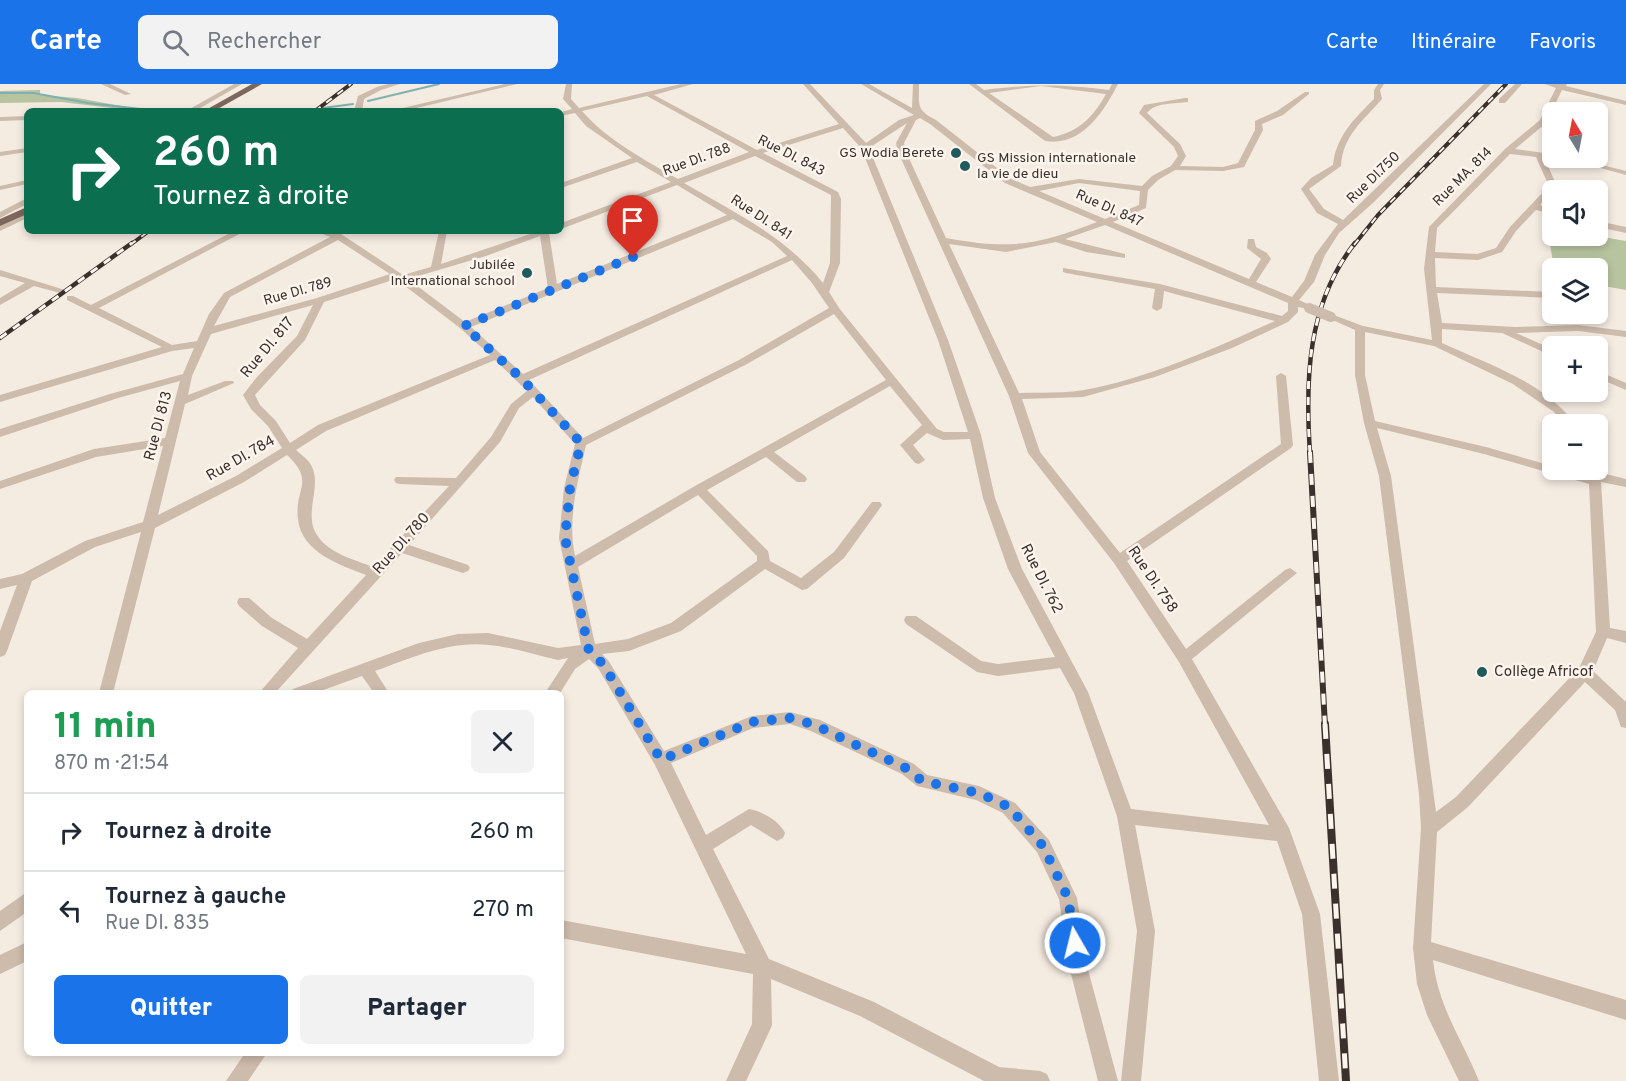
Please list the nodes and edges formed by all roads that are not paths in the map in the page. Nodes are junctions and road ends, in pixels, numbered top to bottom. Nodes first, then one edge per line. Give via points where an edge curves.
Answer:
1 (104, 84) edge
2 (239, 84) edge
3 (247, 84) edge
4 (260, 84) edge
5 (397, 84) edge
6 (514, 84) edge
7 (569, 84) edge
8 (690, 84) edge
9 (806, 84) edge
10 (864, 84) edge
11 (916, 84) edge
12 (972, 84) edge
13 (1382, 84) edge
14 (1488, 84) edge
15 (1520, 84) edge
16 (1548, 84) edge
17 (1562, 86) edge
18 (1113, 88) edge
19 (983, 92) junction
20 (1307, 93) dead end
21 (127, 94) dead end
22 (648, 94) junction
23 (1185, 100) dead end
24 (1502, 101) dead end
25 (1626, 105) edge
26 (195, 108) edge
27 (203, 108) edge
28 (216, 108) edge
29 (356, 108) edge
30 (413, 108) edge
31 (575, 110) junction
32 (564, 113) edge
33 (916, 117) junction
34 (24, 118) edge
35 (0, 119) edge
36 (843, 125) junction
37 (865, 147) junction
38 (24, 150) edge
39 (1508, 151) junction
40 (755, 153) junction
41 (0, 154) edge
42 (1539, 155) junction
43 (1542, 155) edge
44 (638, 159) junction
45 (1174, 168) junction
46 (1608, 168) edge
47 (1626, 172) edge
48 (678, 182) junction
49 (24, 183) edge
50 (564, 185) edge
51 (12, 186) junction
52 (0, 188) edge
53 (1144, 189) junction
54 (1029, 191) junction
55 (24, 194) edge
56 (24, 204) edge
57 (1534, 206) junction
58 (1542, 209) edge
59 (24, 214) edge
60 (734, 215) junction
61 (0, 216) edge
62 (1104, 223) junction
63 (1344, 224) junction
64 (564, 225) edge
65 (0, 226) edge
66 (1608, 226) edge
67 (1626, 230) edge
68 (235, 234) edge
69 (336, 234) edge
70 (339, 234) edge
71 (442, 234) edge
72 (536, 234) edge
73 (545, 234) edge
74 (1054, 239) junction
75 (942, 240) junction
76 (1251, 241) dead end
77 (1431, 255) junction
78 (794, 256) junction
79 (1122, 256) dead end
80 (435, 268) junction
81 (1066, 270) dead end
82 (0, 273) edge
83 (400, 277) junction
84 (34, 282) junction
85 (1249, 283) junction
86 (1160, 287) junction
87 (60, 290) dead end
88 (825, 290) junction
89 (1433, 290) junction
90 (553, 291) junction
91 (1542, 295) edge
92 (70, 298) dead end
93 (320, 300) junction
94 (0, 302) edge
95 (1293, 302) junction
96 (1157, 308) dead end
97 (90, 309) junction
98 (835, 309) junction
99 (1284, 320) junction
100 (464, 326) junction
101 (1437, 326) junction
102 (1360, 328) junction
103 (1502, 330) junction
104 (206, 332) junction
105 (1626, 334) edge
106 (199, 344) junction
107 (1437, 344) junction
108 (171, 348) junction
109 (1542, 348) edge
110 (496, 356) junction
111 (187, 376) junction
112 (1281, 376) dead end
113 (522, 379) junction
114 (1608, 379) edge
115 (891, 381) junction
116 (229, 383) dead end
117 (1626, 387) edge
118 (533, 391) junction
119 (1015, 396) junction
120 (0, 399) edge
121 (180, 402) junction
122 (1561, 414) edge
123 (1370, 423) junction
124 (928, 426) junction
125 (0, 433) edge
126 (975, 435) junction
127 (170, 441) junction
128 (581, 443) junction
129 (289, 450) junction
130 (766, 451) junction
131 (919, 460) dead end
132 (1542, 464) edge
133 (801, 479) dead end
134 (1608, 479) edge
135 (400, 480) dead end
136 (1596, 480) edge
137 (459, 482) junction
138 (1626, 483) edge
139 (0, 485) edge
140 (699, 489) junction
141 (876, 504) dead end
142 (149, 525) junction
143 (399, 547) junction
144 (1119, 560) junction
145 (764, 563) junction
146 (570, 565) junction
147 (464, 568) dead end
148 (375, 573) junction
149 (1290, 573) dead end
150 (26, 578) junction
151 (0, 584) edge
152 (244, 602) dead end
153 (911, 620) dead end
154 (1603, 632) junction
155 (1626, 637) edge
156 (308, 647) junction
157 (0, 651) edge
158 (589, 651) junction
159 (1184, 658) junction
160 (1066, 661) junction
161 (365, 668) junction
162 (1585, 672) junction
163 (107, 690) edge
164 (269, 690) edge
165 (306, 690) edge
166 (380, 690) edge
167 (554, 690) edge
168 (1626, 722) edge
169 (661, 760) junction
170 (1125, 816) junction
171 (1429, 828) junction
172 (777, 833) dead end
173 (1283, 834) junction
174 (703, 846) junction
175 (24, 903) edge
176 (0, 922) edge
177 (564, 930) edge
178 (1422, 948) junction
179 (24, 953) edge
180 (0, 966) edge
181 (762, 966) junction
182 (1626, 1010) edge
183 (255, 1056) edge
184 (236, 1081) edge
185 (736, 1081) edge
186 (1040, 1081) edge
187 (1108, 1081) edge
188 (1131, 1081) edge
189 (1329, 1081) edge
190 (1469, 1081) edge

1 - 21 street
2 - 26 street
3 - 27 main road
4 - 28 main road
5 - 29 street via 368,93
6 - 30 street
7 - 31 street via 567,99
8 - 22 street
9 - 36 street, Rue DI. 762
10 - 33 street, Rue DI. 847
11 - 33 street
12 - 19 street
13 - 63 street via 1377,90 1378,99 1339,147 1337,166 1305,189 1313,206 1329,219
14 - 63 street, Rue DI.750
15 - 24 street
16 - 17 street
17 - 25 street
17 - 39 street, Rue MA. 814 via 1543,121
18 - 19 street via 1041,84
18 - 19 street via 1094,120 1060,140 1048,139
20 - 45 street via 1258,123 1259,130 1241,165 1223,169
22 - 31 street
22 - 40 street, Rue DI. 843
23 - 45 street via 1147,107 1143,113 1177,146 1182,156
31 - 32 street
31 - 44 street, Rue DI. 841
33 - 37 street
33 - 54 street, Rue DI. 847 via 933,122 1008,181
33 - 75 street, Rue DI. 758 via 900,143
34 - 35 street
36 - 37 street, Rue DI. 762
36 - 40 street, Rue DI. 788
37 - 126 street, Rue DI. 762 via 943,340
38 - 41 street
39 - 42 street
39 - 77 street, Rue MA. 814 via 1433,227
40 - 48 street, Rue DI. 788
40 - 88 street, Rue DI. 843 via 835,194 835,263
42 - 43 street
42 - 57 street via 1552,184
44 - 48 street, Rue DI. 841
44 - 50 street
45 - 53 street
46 - 47 street
48 - 60 street, Rue DI. 841
48 - 64 street, Rue DI. 788
49 - 51 street
51 - 52 street
51 - 55 street
53 - 54 street via 1079,181
53 - 62 street via 1143,206
54 - 62 street, Rue DI. 847
56 - 61 main road
57 - 58 street
57 - 77 street via 1499,250 1478,257
59 - 65 main road
60 - 78 street, Rue DI. 841
60 - 90 street
62 - 74 street
62 - 85 street, Rue DI. 847
63 - 95 street, Rue DI.750
66 - 67 street
68 - 97 street
69 - 104 street, Rue DI 813 via 227,295
70 - 83 street
71 - 80 street
72 - 80 street
73 - 90 street
74 - 75 street via 1008,249
74 - 79 street
75 - 119 street, Rue DI. 758
76 - 85 street via 1252,248 1266,259
77 - 89 street, Rue MA. 814
78 - 88 street, Rue DI. 841
78 - 113 street
80 - 83 street
81 - 86 street
82 - 84 street
83 - 93 street, Rue DI. 789
83 - 100 street
84 - 87 street
84 - 94 street
85 - 95 street, Rue DI. 847
86 - 96 street
86 - 99 street
88 - 98 street, Rue DI. 841
89 - 91 street
89 - 101 street, Rue MA. 814
90 - 100 street
92 - 97 street
93 - 104 street, Rue DI. 789
93 - 129 street, Rue DI. 817 via 302,336 249,394
95 - 99 street, Rue DI.750 via 1293,312
95 - 102 street, Rue DI. 847, bridge
97 - 108 street
98 - 115 street, Rue DI. 841
98 - 128 street via 744,362
99 - 119 street via 1151,375 1083,394
100 - 110 street
101 - 103 street
101 - 107 street, Rue MA. 814
102 - 107 street, Rue DI. 847
102 - 123 street via 1359,375
103 - 105 street via 1562,328
103 - 109 street
104 - 106 street, Rue DI 813
106 - 108 street
106 - 111 street, Rue DI 813
107 - 122 street, Rue DI. 847 via 1517,382
108 - 120 street
110 - 113 street
110 - 129 street, Rue DI. 784 via 322,428
111 - 121 street, Rue DI 813
111 - 125 street
112 - 144 street via 1287,445
113 - 118 street
114 - 117 street
115 - 124 street, Rue DI. 841
115 - 130 street
116 - 121 street
118 - 128 street
118 - 137 street, Rue DI. 780 via 515,405 496,439
119 - 144 street, Rue DI. 758 via 1034,453
121 - 127 street, Rue DI 813
123 - 132 street
123 - 171 street via 1385,476
124 - 126 street via 944,436
124 - 131 street via 906,445
126 - 160 street, Rue DI. 762 via 989,498 1015,569
127 - 139 street via 94,453
127 - 142 street, Rue DI 813
128 - 146 street via 570,488 565,538
129 - 142 street, Rue DI. 784
129 - 148 street, Rue DI. 817 via 305,465 309,477 304,519 312,539 336,558
130 - 133 street
130 - 140 street
134 - 138 street
135 - 137 street
136 - 154 street
137 - 143 street, Rue DI. 780
140 - 145 street via 763,554
140 - 146 street
141 - 145 street via 839,555 802,585
142 - 150 street, Rue DI. 784 via 90,544
142 - 163 street, Rue DI 813
143 - 147 street
143 - 148 street, Rue DI. 780
144 - 159 street, Rue DI. 758
145 - 158 street via 676,627 629,645
146 - 158 street
148 - 156 street, Rue DI. 780
149 - 159 street
150 - 151 street, Rue DI. 784
150 - 157 street
152 - 156 street via 267,622
153 - 160 street via 977,666 998,670
154 - 155 street
154 - 162 street
156 - 164 street, Rue DI. 780
158 - 161 street via 558,654 488,639 458,640 424,647
158 - 167 street via 570,665
158 - 169 street via 603,664
159 - 173 street, Rue DI. 758
160 - 170 street, Rue DI. 762
161 - 165 street
161 - 166 street
162 - 168 street via 1622,707
162 - 171 street via 1462,802
169 - 174 street
169 - 187 street via 752,722 790,718 826,730 908,769 922,781 979,793 1009,807 1043,846 1068,898 1078,966
170 - 173 street
170 - 188 street, Rue DI. 762 via 1146,931
171 - 178 street
172 - 174 street via 749,818
173 - 189 street, Rue DI. 758 via 1311,914
174 - 181 street
175 - 176 street
177 - 181 street
178 - 182 street
178 - 190 street via 1426,984 1434,1008
179 - 180 street
181 - 185 street via 762,1025
181 - 186 street via 867,1010 996,1077
183 - 184 street

